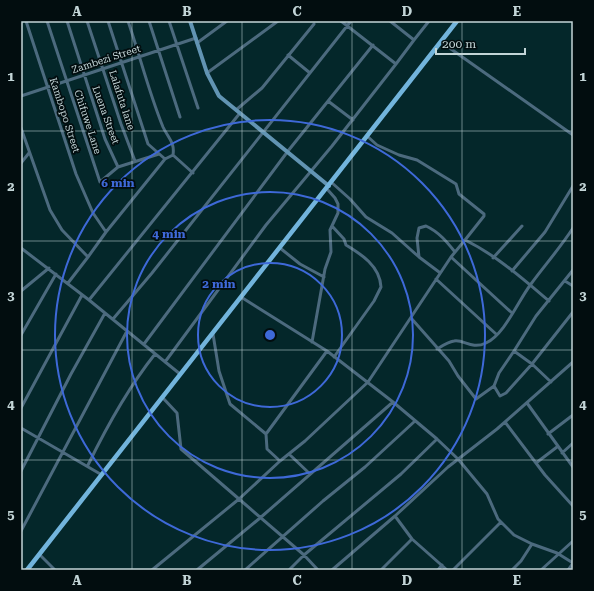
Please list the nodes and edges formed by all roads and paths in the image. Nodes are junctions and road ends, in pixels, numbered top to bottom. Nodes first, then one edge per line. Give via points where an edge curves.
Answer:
1 (26, 21) edge
2 (46, 21) edge
3 (67, 21) edge
4 (87, 21) edge
5 (108, 21) edge
6 (128, 21) edge
7 (149, 21) edge
8 (169, 21) edge
9 (190, 21) edge
10 (227, 21) edge
11 (278, 21) edge
12 (341, 21) edge
13 (351, 21) edge
14 (390, 21) edge
15 (429, 21) edge
16 (456, 21) edge
17 (314, 24) dead end
18 (347, 26) junction
19 (414, 40) junction
20 (196, 41) junction
21 (441, 42) junction
22 (177, 45) junction
23 (372, 45) junction
24 (158, 51) junction
25 (288, 55) junction
26 (140, 56) junction
27 (122, 62) junction
28 (396, 64) junction
29 (104, 69) junction
30 (207, 73) junction
31 (310, 73) junction
32 (84, 75) junction
33 (66, 81) junction
34 (48, 87) junction
35 (21, 96) edge
36 (328, 101) junction
37 (198, 108) dead end
38 (236, 110) junction
39 (240, 113) junction
40 (180, 117) dead end
41 (353, 120) junction
42 (21, 128) edge
43 (264, 131) junction
44 (367, 135) junction
45 (573, 135) edge
46 (288, 151) junction
47 (29, 153) junction
48 (159, 154) junction
49 (173, 155) junction
50 (165, 159) junction
51 (135, 161) junction
52 (21, 163) edge
53 (118, 167) junction
54 (312, 171) junction
55 (193, 173) junction
56 (329, 185) junction
57 (573, 186) edge
58 (332, 226) junction
59 (522, 226) dead end
60 (573, 228) edge
61 (106, 232) junction
62 (465, 240) junction
63 (21, 248) edge
64 (280, 248) junction
65 (455, 252) junction
66 (88, 257) junction
67 (419, 257) junction
68 (451, 257) junction
69 (493, 258) junction
70 (49, 268) junction
71 (573, 270) edge
72 (512, 271) junction
73 (439, 272) junction
74 (56, 274) junction
75 (324, 277) junction
76 (436, 279) junction
77 (565, 281) junction
78 (68, 283) junction
79 (530, 285) junction
80 (573, 286) edge
81 (21, 291) edge
82 (82, 294) junction
83 (240, 297) junction
84 (89, 300) junction
85 (549, 301) junction
86 (573, 312) edge
87 (105, 313) junction
88 (512, 313) junction
89 (411, 318) junction
90 (113, 319) junction
91 (128, 331) junction
92 (213, 334) junction
93 (496, 334) junction
94 (21, 335) edge
95 (312, 342) junction
96 (144, 344) junction
97 (437, 349) junction
98 (326, 351) junction
99 (514, 351) junction
100 (155, 354) junction
101 (334, 357) junction
102 (165, 362) junction
103 (573, 362) edge
104 (532, 364) junction
105 (180, 374) junction
106 (368, 382) junction
107 (551, 382) junction
108 (494, 386) junction
109 (162, 397) junction
110 (393, 402) junction
111 (527, 403) junction
112 (21, 408) edge
113 (573, 415) edge
114 (415, 421) junction
115 (505, 422) junction
116 (21, 428) edge
117 (266, 434) junction
118 (548, 434) junction
119 (38, 438) junction
120 (437, 439) junction
121 (573, 443) edge
122 (557, 447) junction
123 (63, 452) junction
124 (562, 453) junction
125 (289, 454) junction
126 (458, 459) junction
127 (280, 461) junction
128 (536, 463) junction
129 (88, 465) junction
130 (573, 467) edge
131 (21, 471) edge
132 (310, 474) junction
133 (102, 475) junction
134 (239, 499) junction
135 (573, 506) edge
136 (395, 516) junction
137 (260, 518) junction
138 (501, 522) junction
139 (21, 531) edge
140 (282, 536) junction
141 (412, 539) junction
142 (573, 541) edge
143 (532, 544) junction
144 (557, 553) junction
145 (39, 554) junction
146 (304, 555) junction
147 (573, 563) edge
148 (442, 565) junction
149 (27, 570) edge
150 (55, 570) edge
151 (152, 570) edge
152 (197, 570) edge
153 (245, 570) edge
154 (289, 570) edge
155 (318, 570) edge
156 (332, 570) edge
157 (381, 570) edge
158 (438, 570) edge
159 (447, 570) edge
160 (453, 570) edge
161 (512, 570) edge
162 (541, 570) edge
163 (568, 570) edge

1 - 34 street, Kambopo Street
2 - 33 street, Chifuwe Lane
3 - 32 street, Luena Street
4 - 29 street, Lalafuta lane
5 - 27 street
6 - 26 street
7 - 24 street
8 - 22 street
9 - 20 street
10 - 20 street, Zambezi Street
11 - 30 street
12 - 18 street
13 - 18 street
14 - 19 street
15 - 19 street
16 - 21 main road
17 - 25 street
18 - 23 street
18 - 31 street
19 - 28 street
20 - 22 street, Zambezi Street
20 - 30 street
21 - 44 main road
21 - 45 street
22 - 24 street, Zambezi Street
22 - 37 street
23 - 28 street
23 - 36 street
24 - 26 street, Zambezi Street
24 - 40 street
25 - 31 street
25 - 38 street via 262,88
26 - 27 street, Zambezi Street
26 - 49 street via 165,132 173,142
27 - 29 street, Zambezi Street
27 - 48 street via 148,144
28 - 41 street
29 - 32 street, Zambezi Street
29 - 51 street, Lalafuta lane
30 - 38 street via 219,96
31 - 43 street
32 - 33 street, Zambezi Street
32 - 53 street, Luena Street via 105,139
33 - 34 street, Zambezi Street
33 - 53 street, Chifuwe Lane via 100,182
34 - 35 street, Zambezi Street
34 - 61 street, Kambopo Street via 76,174 93,213
36 - 41 street
36 - 46 street
38 - 39 street
39 - 43 street
39 - 55 street
41 - 54 street
42 - 47 street
43 - 46 street
43 - 90 street
44 - 56 main road
44 - 62 street via 377,145 417,160 456,184 459,194 484,214
46 - 54 street
46 - 96 street
47 - 52 street
47 - 66 street via 50,210 62,230
48 - 50 street
48 - 51 street
49 - 50 street
49 - 55 street
50 - 61 street
51 - 53 street
54 - 56 street
54 - 102 street via 266,225
55 - 84 street
56 - 58 street via 338,204 338,214
56 - 64 main road
56 - 67 street via 350,199 366,217 392,233
57 - 72 street via 545,232
58 - 75 street via 329,238 330,254
58 - 101 street via 346,245 365,257 376,271 381,287
59 - 69 street
60 - 79 street
61 - 66 street
62 - 65 street
62 - 69 street via 480,247
63 - 70 street
64 - 75 street via 300,264
64 - 83 main road
65 - 67 street via 443,237 422,226 418,231
65 - 68 street
66 - 78 street
67 - 73 street
68 - 73 street
68 - 88 street
69 - 72 street
70 - 74 street
70 - 81 street
71 - 77 street
72 - 79 street
73 - 76 street
74 - 78 street
74 - 94 street
75 - 95 street
76 - 89 street
76 - 93 street
77 - 80 street
77 - 85 street
78 - 82 street
79 - 85 street
79 - 88 street
82 - 84 street
82 - 112 street
83 - 92 main road
83 - 95 street
84 - 87 street
85 - 99 street
86 - 104 street
87 - 90 street
87 - 119 street via 70,374
88 - 93 street
89 - 97 street
89 - 106 street
90 - 91 street
91 - 96 street
91 - 123 street
92 - 105 main road
92 - 117 street via 219,371 230,404
93 - 97 street via 483,344 468,345 456,341
95 - 98 street
96 - 100 street
97 - 108 street via 449,361 476,399
98 - 101 street
98 - 117 street
99 - 104 street
99 - 108 street
100 - 102 street
100 - 129 street via 136,377
101 - 106 street
102 - 105 street
103 - 107 street
104 - 107 street
104 - 108 street via 502,397
105 - 109 main road
106 - 110 street
106 - 125 street
107 - 111 street
109 - 133 main road
109 - 134 street via 177,413 181,449
110 - 114 street
110 - 132 street
111 - 115 street
111 - 118 street
113 - 118 street
114 - 120 street
114 - 140 street via 365,467
115 - 126 street
115 - 128 street
116 - 119 street
117 - 127 street via 267,449
118 - 122 street
119 - 123 street
119 - 131 street
120 - 126 street
120 - 146 street via 401,474
121 - 124 street
122 - 124 street
122 - 128 street
123 - 129 street
123 - 139 street
124 - 130 street
125 - 127 street
125 - 132 street
126 - 136 street
126 - 138 street via 487,494
127 - 134 street
128 - 135 street
129 - 133 street
132 - 137 street
133 - 145 main road
134 - 137 street
134 - 151 street
136 - 141 street
136 - 156 street
137 - 140 street
137 - 152 street
138 - 143 street via 514,535
138 - 160 street
140 - 146 street
140 - 153 street
141 - 148 street
141 - 157 street
142 - 144 street
143 - 144 street
143 - 161 street
144 - 147 street
144 - 162 street
145 - 149 main road
145 - 150 street
146 - 154 street
146 - 155 street
147 - 163 street
148 - 158 street
148 - 159 street

